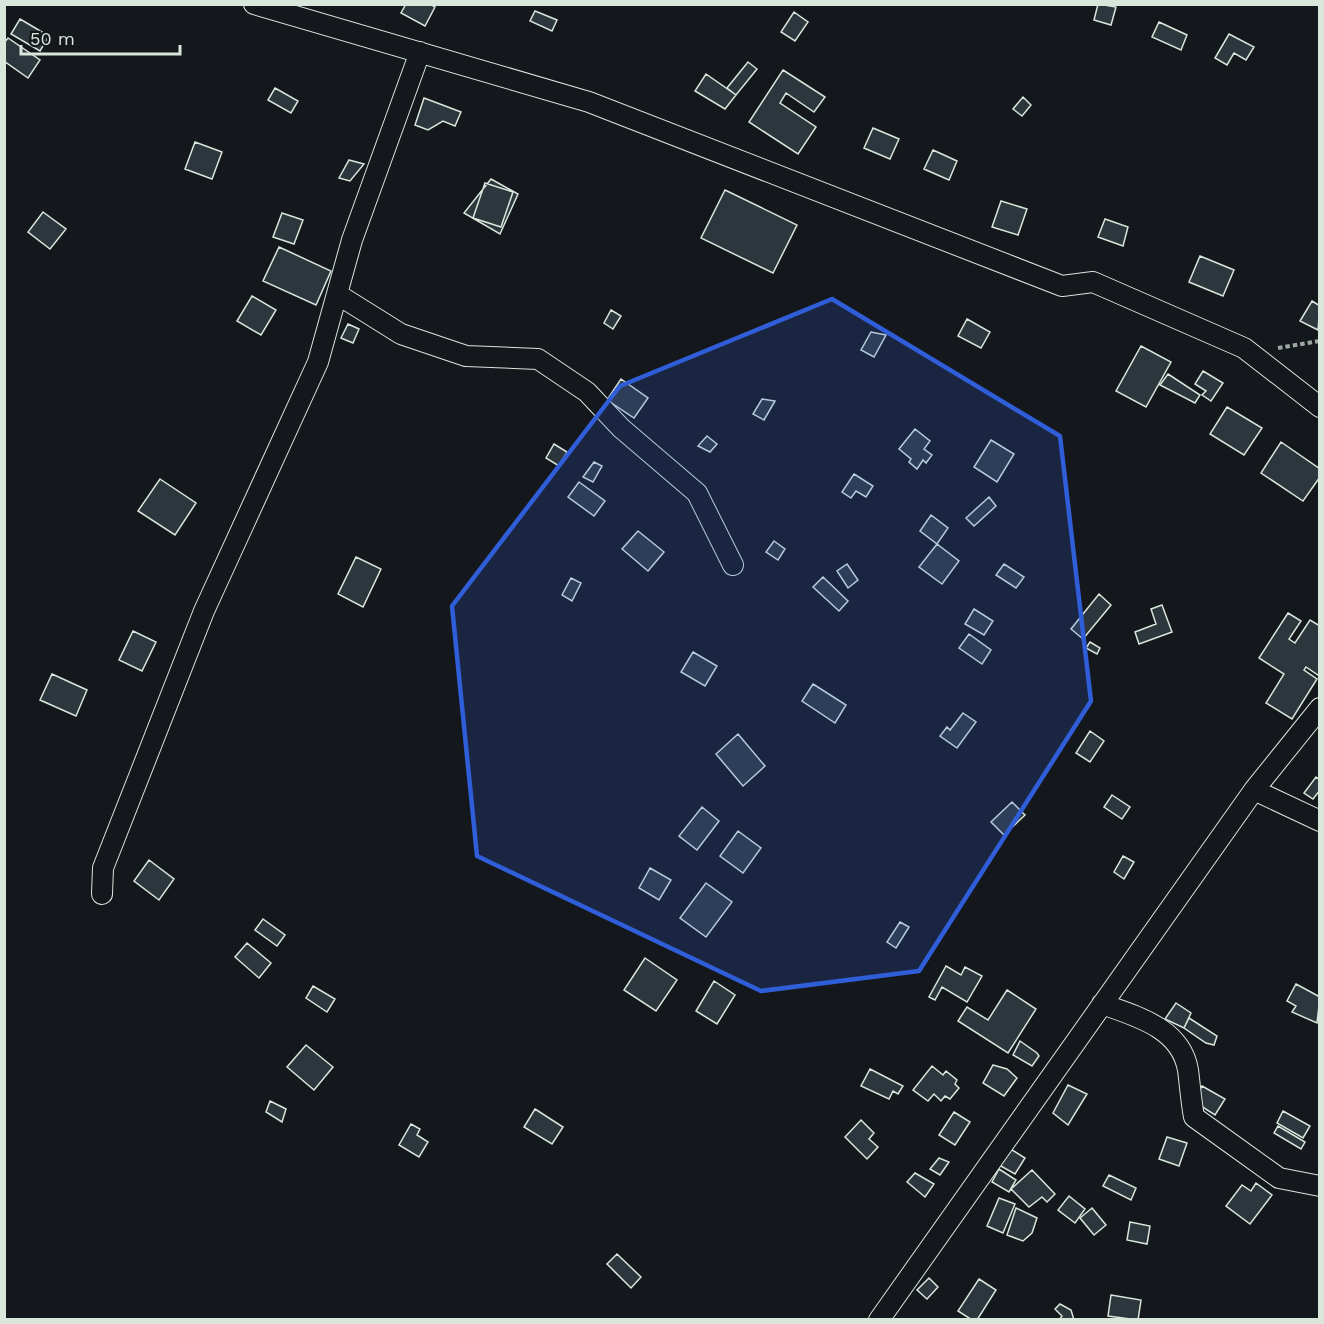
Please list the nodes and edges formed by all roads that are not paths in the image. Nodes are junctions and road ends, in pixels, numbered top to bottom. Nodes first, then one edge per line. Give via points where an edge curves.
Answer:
1 (254, 4) edge
2 (420, 52) junction
3 (337, 294) junction
4 (1320, 407) edge
5 (733, 565) dead end
6 (1320, 708) edge
7 (1254, 790) junction
8 (1320, 821) edge
9 (102, 894) dead end
10 (1102, 1004) junction
11 (1320, 1186) edge
12 (879, 1320) edge

1 - 2 street
2 - 3 street via 352,240
2 - 4 street via 588,102 1062,286 1093,282 1244,348
3 - 5 street via 401,334 466,356 538,359 587,392 621,428 698,494
3 - 9 street via 318,362 204,611 131,795 103,868
6 - 7 street
7 - 8 street
7 - 10 street
10 - 11 street via 1154,1023 1174,1041 1188,1069 1194,1117 1279,1178
10 - 12 street

